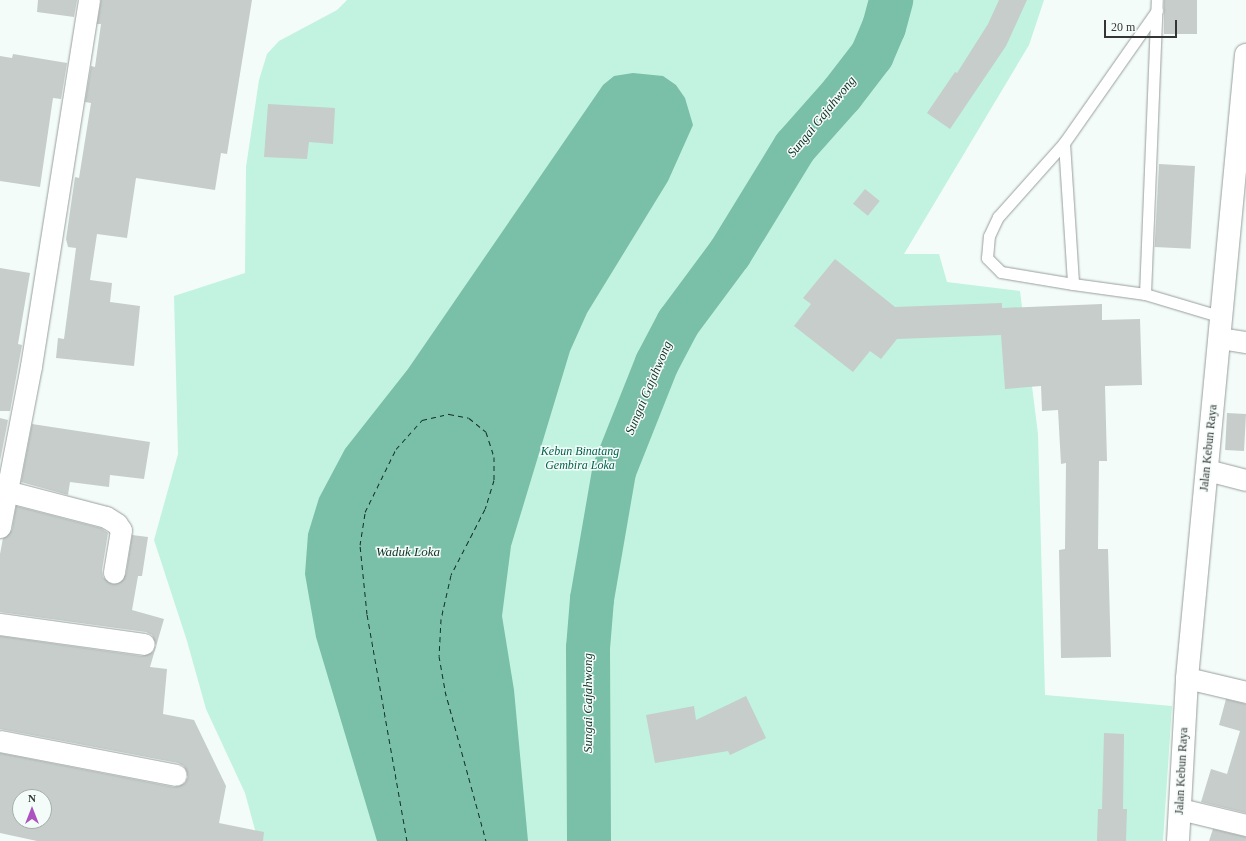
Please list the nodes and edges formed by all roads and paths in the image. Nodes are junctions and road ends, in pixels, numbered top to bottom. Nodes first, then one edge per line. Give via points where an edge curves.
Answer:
1 (89, 0) edge
2 (1157, 5) edge
3 (1246, 66) edge
4 (1064, 143) junction
5 (1073, 284) junction
6 (1145, 294) junction
7 (1221, 327) junction
8 (1246, 342) edge
9 (1207, 470) junction
10 (1246, 480) edge
11 (6, 491) junction
12 (0, 527) edge
13 (114, 572) dead end
14 (0, 624) edge
15 (144, 644) dead end
16 (1187, 678) junction
17 (1246, 692) edge
18 (0, 741) edge
19 (176, 775) dead end
20 (1180, 809) junction
21 (1246, 825) edge
22 (1178, 841) edge

1 - 11 street via 32,358
2 - 4 lane
2 - 6 lane
3 - 7 street, Jalan Kebun Raya
4 - 5 lane
4 - 5 lane via 998,217 989,236 987,258 1001,272
5 - 6 lane
6 - 7 lane
7 - 8 street
7 - 9 street, Jalan Kebun Raya
9 - 10 street
9 - 16 street, Jalan Kebun Raya
11 - 12 street
11 - 13 street via 106,518 117,524 120,530
14 - 15 street
16 - 17 street
16 - 20 street, Jalan Kebun Raya
18 - 19 street
20 - 21 street
20 - 22 street, Jalan Kebun Raya

